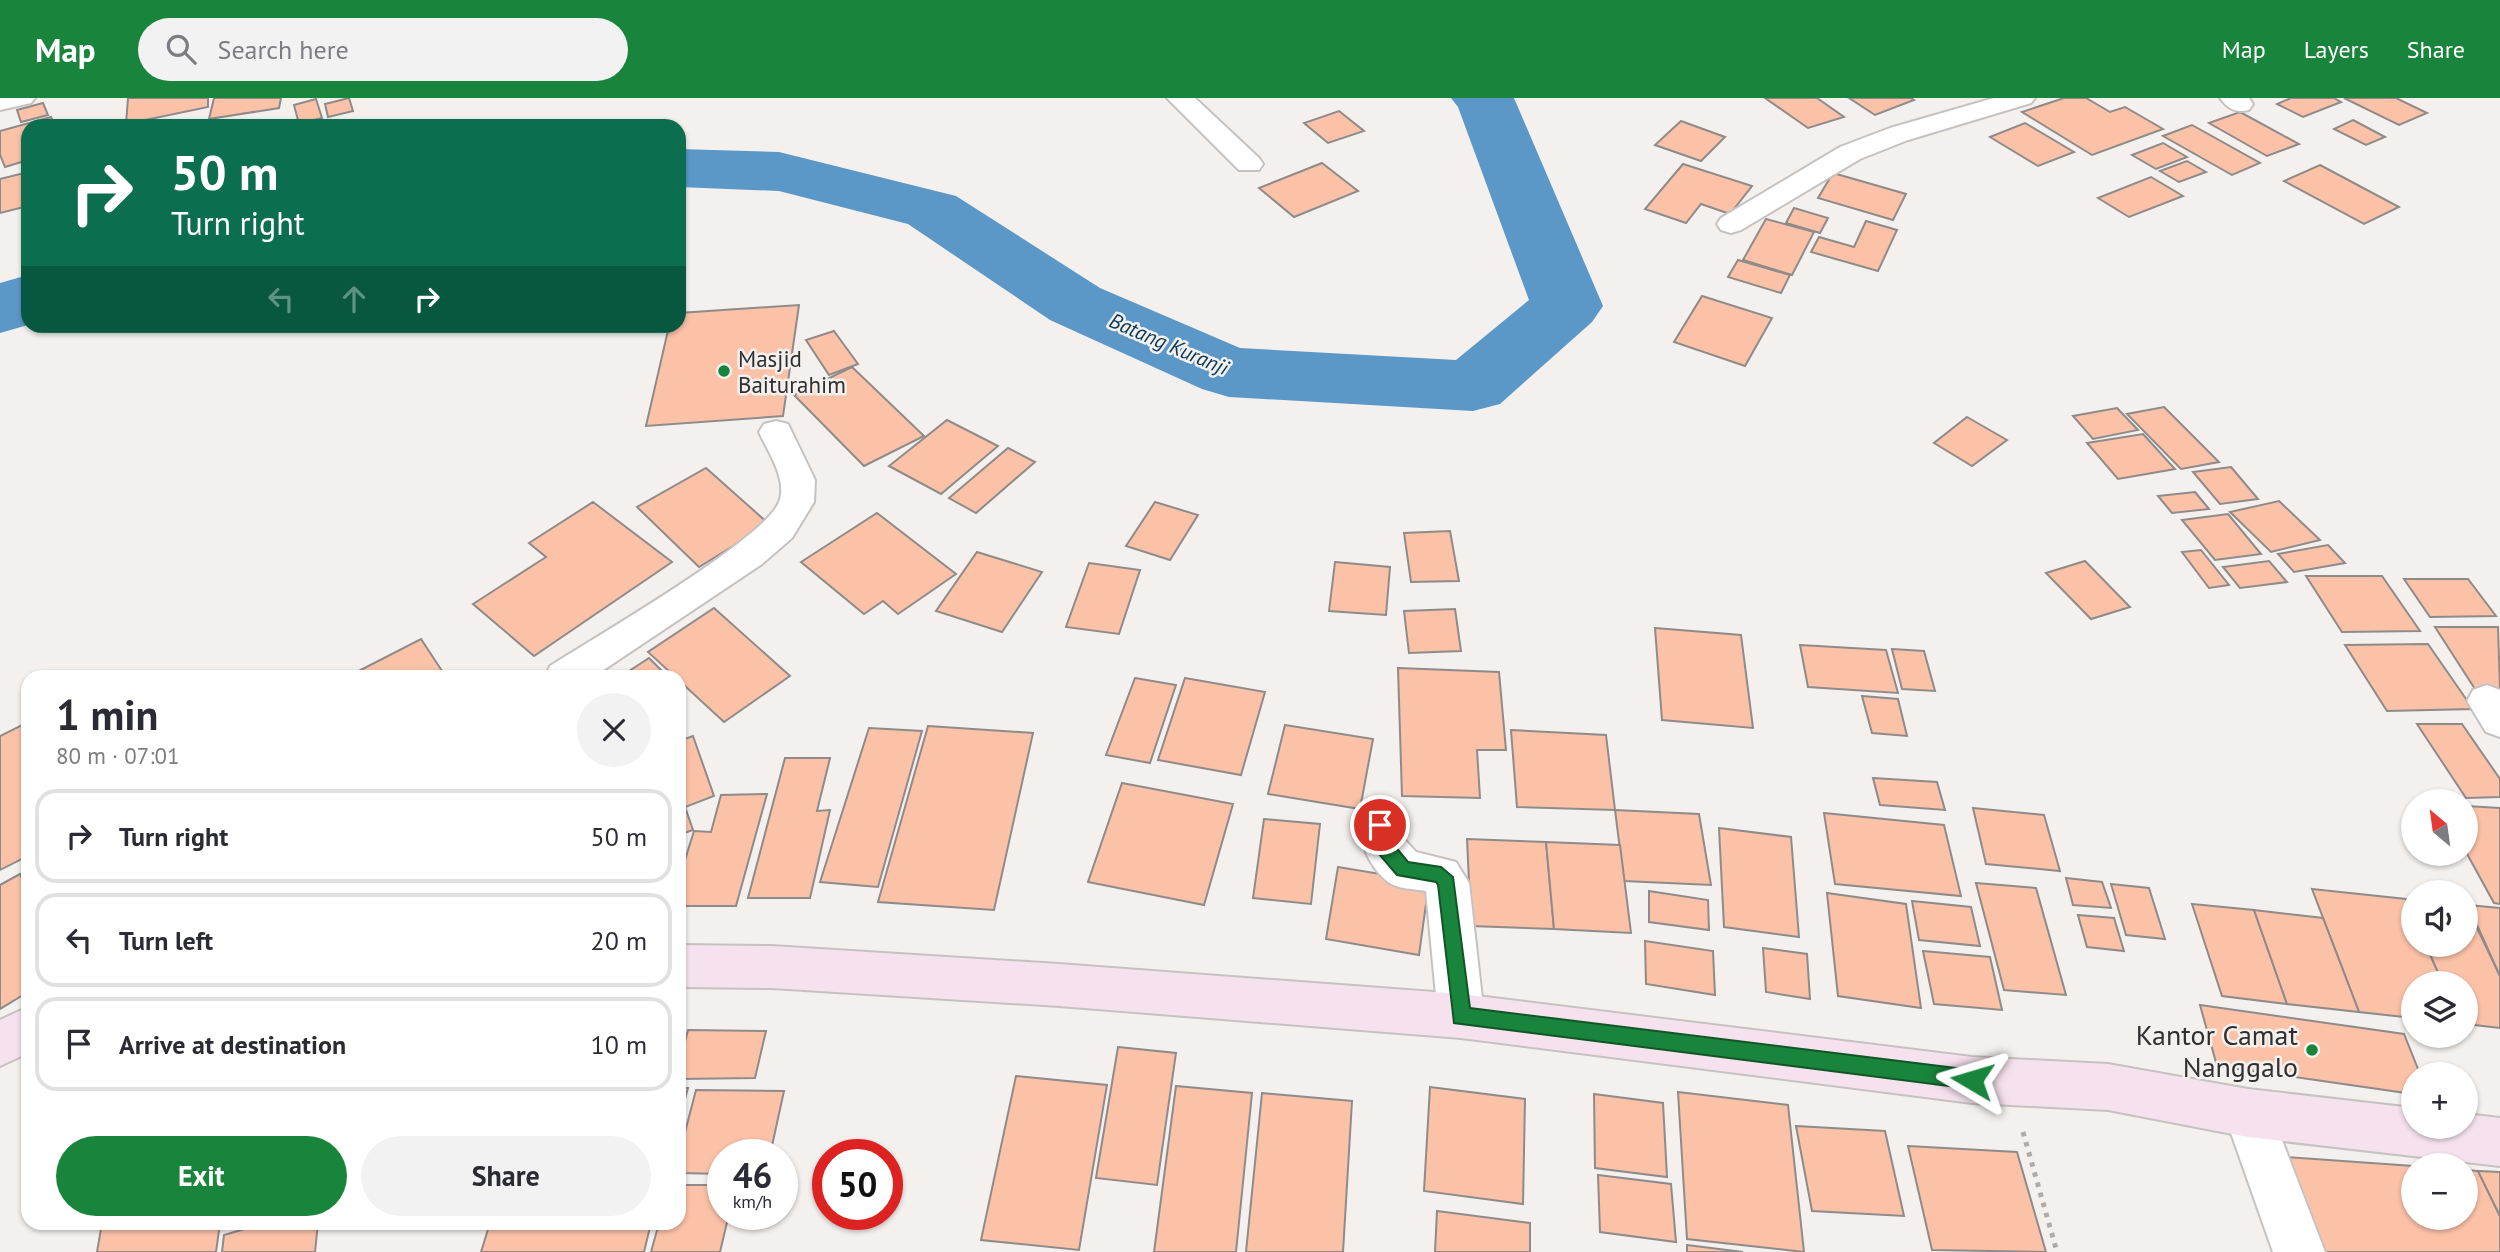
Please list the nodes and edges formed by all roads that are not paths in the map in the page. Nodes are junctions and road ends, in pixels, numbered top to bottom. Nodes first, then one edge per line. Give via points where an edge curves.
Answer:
1 (22, 98) edge
2 (1180, 98) edge
3 (2022, 98) edge
4 (0, 102) edge
5 (1249, 164) dead end
6 (1731, 224) dead end
7 (776, 432) dead end
8 (575, 670) edge
9 (1380, 825) dead end
10 (686, 966) edge
11 (1461, 1016) junction
12 (21, 1033) edge
13 (0, 1044) edge
14 (2248, 1113) junction
15 (2500, 1142) edge
16 (2299, 1252) edge

1 - 4 street
2 - 5 street
3 - 6 street via 1850,153
7 - 8 street via 799,480 797,502 780,529
9 - 11 street via 1386,849 1404,869 1441,875 1447,883
10 - 11 main road via 772,967
11 - 14 main road via 1972,1080 2108,1087
12 - 13 main road
14 - 15 main road
14 - 16 street

